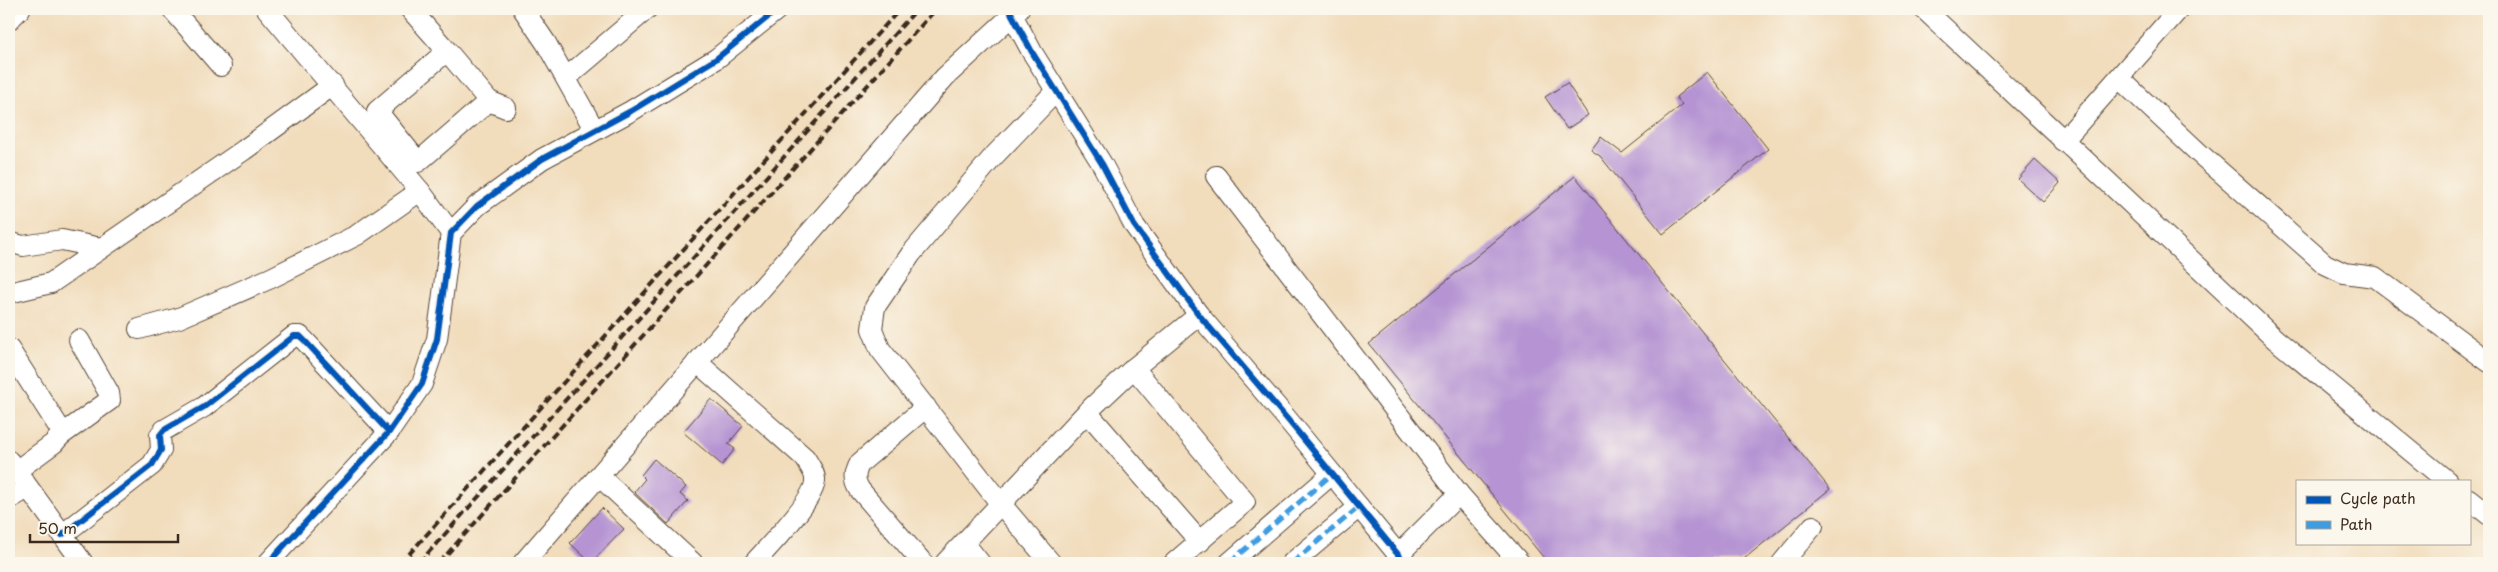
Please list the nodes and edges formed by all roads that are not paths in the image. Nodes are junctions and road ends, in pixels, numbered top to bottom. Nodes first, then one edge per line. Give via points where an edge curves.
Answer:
1 (20, 9) edge
2 (172, 9) edge
3 (267, 9) edge
4 (410, 9) edge
5 (523, 9) edge
6 (778, 9) edge
7 (1924, 9) edge
8 (2179, 9) edge
9 (643, 10) edge
10 (1014, 11) edge
11 (9, 20) edge
12 (447, 51) junction
13 (221, 66) dead end
14 (566, 78) junction
15 (2119, 78) junction
16 (333, 85) junction
17 (1056, 91) junction
18 (594, 129) junction
19 (2063, 141) junction
20 (1216, 176) dead end
21 (420, 191) junction
22 (451, 234) junction
23 (9, 242) edge
24 (101, 248) junction
25 (9, 293) edge
26 (1199, 315) junction
27 (139, 329) dead end
28 (79, 340) dead end
29 (9, 349) edge
30 (697, 362) junction
31 (2489, 362) edge
32 (1134, 368) junction
33 (926, 407) junction
34 (1087, 412) junction
35 (389, 432) junction
36 (60, 436) junction
37 (12, 466) edge
38 (1332, 474) junction
39 (599, 476) junction
40 (2447, 480) edge
41 (28, 488) junction
42 (1458, 494) junction
43 (9, 499) edge
44 (2470, 500) edge
45 (1000, 504) junction
46 (1358, 507) junction
47 (2489, 515) edge
48 (1813, 526) dead end
49 (62, 535) junction
50 (1200, 542) junction
51 (965, 544) junction
52 (1402, 559) edge
53 (83, 563) edge
54 (268, 563) edge
55 (523, 563) edge
56 (693, 563) edge
57 (754, 563) edge
58 (923, 563) edge
59 (945, 563) edge
60 (980, 563) edge
61 (1051, 563) edge
62 (1174, 563) edge
63 (1229, 563) edge
64 (1292, 563) edge
65 (1520, 563) edge
66 (1782, 563) edge

1 - 11 street
2 - 13 street
3 - 16 street
4 - 12 street
5 - 14 street
6 - 18 street via 716,59 631,111
7 - 19 street
8 - 15 street
9 - 14 street
10 - 17 street
10 - 30 street via 945,77
12 - 12 street via 377,111 418,162 497,104
14 - 18 street
15 - 19 street
15 - 31 street via 2325,264 2344,273 2375,277
16 - 21 street
16 - 24 street
17 - 26 street via 1102,164 1134,225
17 - 33 street via 992,158 911,254 875,307 872,329 880,349
18 - 22 street via 542,159 477,206
19 - 40 street via 2275,338
20 - 42 street
21 - 22 street
21 - 27 street via 357,235 271,278 179,318
22 - 35 street via 437,339 422,384
23 - 24 street via 23,246 62,240
24 - 25 street via 52,283
26 - 32 street
26 - 38 street
28 - 36 street via 109,392 110,400
29 - 36 street via 60,429
30 - 39 street
30 - 57 street via 805,458 815,480 805,504
32 - 34 street
32 - 50 street via 1245,502
33 - 45 street
33 - 58 street via 860,464 855,473 855,482 860,490
34 - 45 street
34 - 50 street
35 - 49 street via 305,341 294,336 204,407 164,430 160,435 161,450 152,466
35 - 54 street
36 - 37 street via 54,443
37 - 41 street
38 - 46 street
38 - 63 street
39 - 55 street
39 - 56 street
41 - 43 street
41 - 49 street
42 - 52 street
42 - 65 street
44 - 47 street
45 - 51 street
45 - 61 street
46 - 52 street
46 - 64 street
48 - 66 street
49 - 53 street
50 - 62 street
51 - 59 street
51 - 60 street

